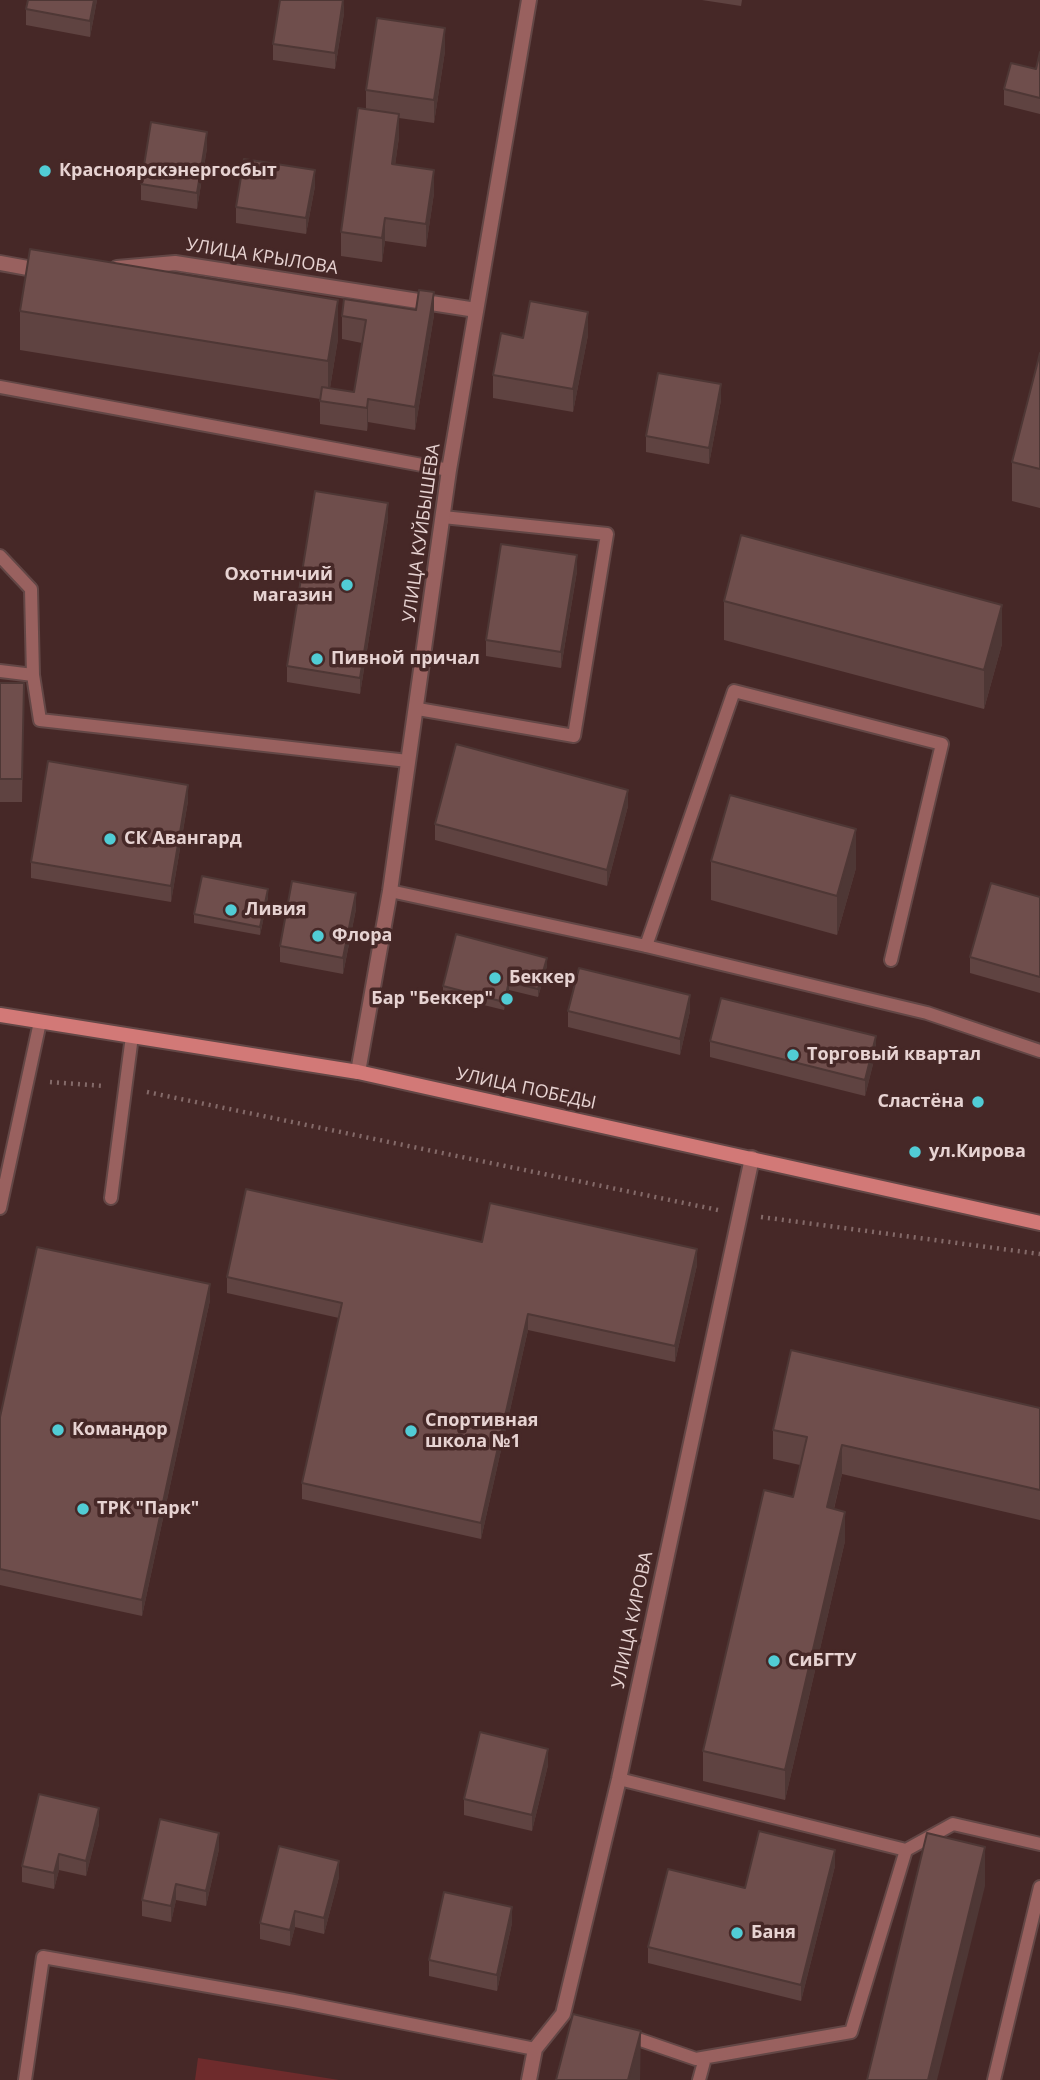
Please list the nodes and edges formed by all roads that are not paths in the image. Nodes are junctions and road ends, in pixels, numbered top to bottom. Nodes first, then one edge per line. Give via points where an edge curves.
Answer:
1 (529, 0) edge
2 (0, 263) edge
3 (108, 268) edge
4 (55, 273) edge
5 (476, 310) junction
6 (0, 387) edge
7 (449, 470) junction
8 (443, 517) junction
9 (0, 556) edge
10 (0, 671) edge
11 (33, 675) junction
12 (418, 709) junction
13 (408, 761) junction
14 (390, 891) junction
15 (646, 946) junction
16 (891, 960) dead end
17 (0, 1015) edge
18 (40, 1022) junction
19 (132, 1036) junction
20 (1040, 1051) edge
21 (358, 1072) junction
22 (752, 1158) junction
23 (111, 1198) dead end
24 (0, 1208) edge
25 (1040, 1223) edge
26 (619, 1779) junction
27 (1040, 1844) edge
28 (906, 1850) junction
29 (1040, 1887) edge
30 (611, 2031) edge
31 (535, 2049) junction
32 (705, 2058) junction
33 (24, 2080) edge
34 (528, 2080) edge
35 (699, 2080) edge
36 (994, 2080) edge

1 - 5 street, УЛИЦА КУЙБЫШЕВА
2 - 4 street
3 - 5 street, УЛИЦА КРЫЛОВА via 175,263
5 - 7 street, УЛИЦА КУЙБЫШЕВА
6 - 7 lane
7 - 8 street, УЛИЦА КУЙБЫШЕВА
8 - 12 street, УЛИЦА КУЙБЫШЕВА
8 - 12 lane via 607,534 574,736
9 - 11 lane via 31,589
10 - 11 lane
11 - 13 lane via 40,720
12 - 13 street, УЛИЦА КУЙБЫШЕВА
13 - 14 street, УЛИЦА КУЙБЫШЕВА
14 - 15 lane
14 - 21 street, УЛИЦА КУЙБЫШЕВА
15 - 16 lane via 734,691 942,744
15 - 20 lane via 927,1013
17 - 18 street, УЛИЦА ПОБЕДЫ
18 - 19 street, УЛИЦА ПОБЕДЫ
18 - 24 lane
19 - 21 street, УЛИЦА ПОБЕДЫ
19 - 23 lane
21 - 22 street, УЛИЦА ПОБЕДЫ
22 - 25 street, УЛИЦА ПОБЕДЫ
22 - 26 street, УЛИЦА КИРОВА
26 - 28 lane
26 - 31 street, УЛИЦА КИРОВА via 569,2016
27 - 28 lane via 953,1824
28 - 32 lane via 851,2032
29 - 36 lane
30 - 32 lane
31 - 33 lane via 43,1956
31 - 34 street, УЛИЦА КИРОВА
32 - 35 lane

